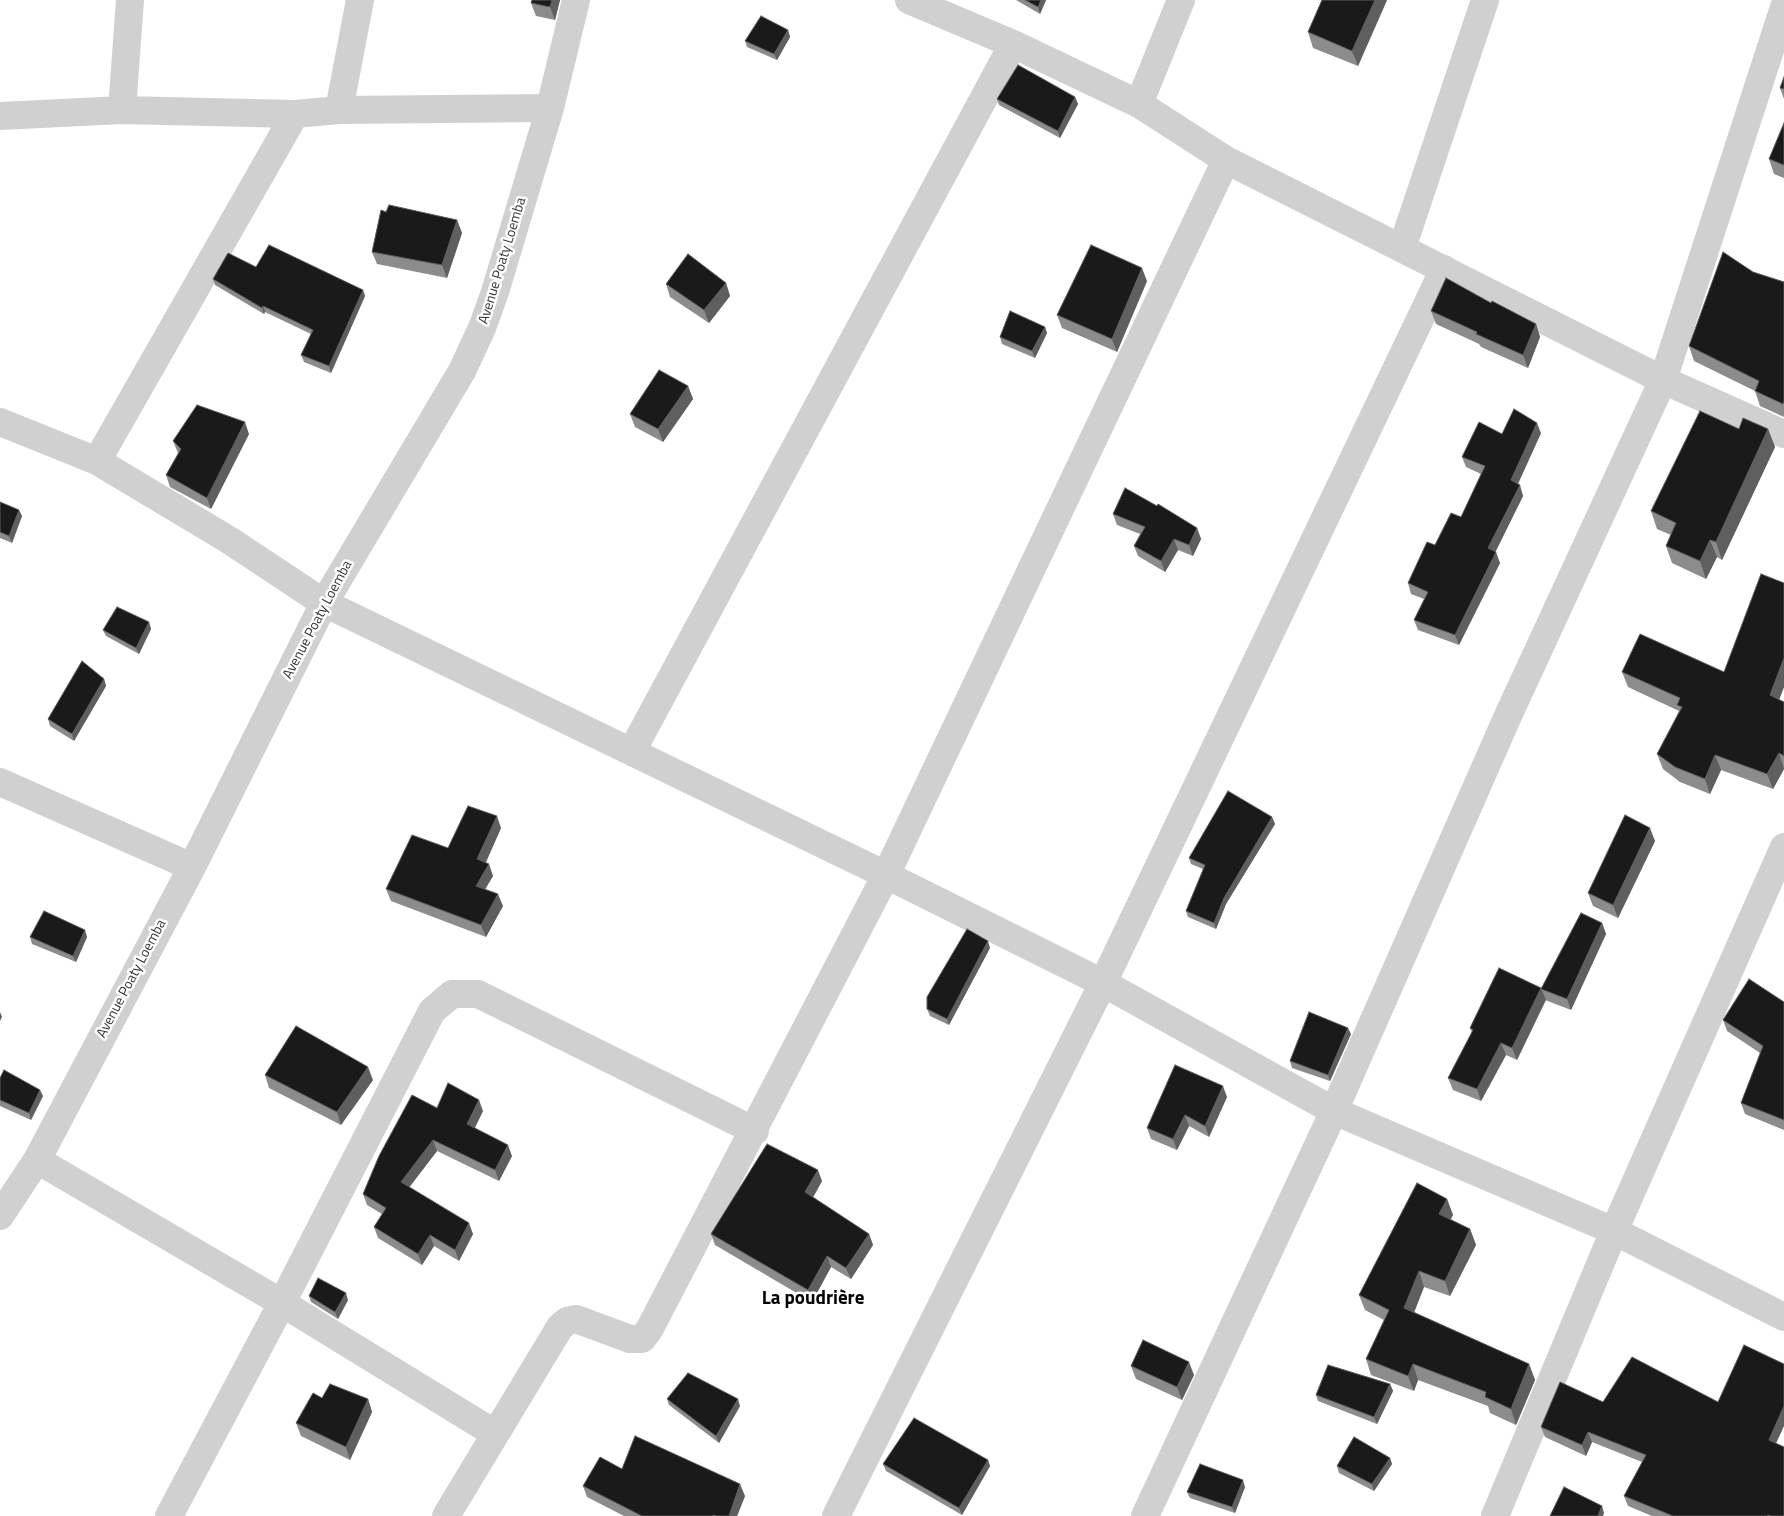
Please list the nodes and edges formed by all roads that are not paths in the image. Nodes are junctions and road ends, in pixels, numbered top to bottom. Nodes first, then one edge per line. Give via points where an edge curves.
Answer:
1 (130, 0) edge
2 (360, 0) edge
3 (576, 0) edge
4 (908, 0) edge
5 (1181, 0) edge
6 (1485, 0) edge
7 (1784, 7) edge
8 (1013, 44) junction
9 (1139, 104) junction
10 (550, 108) junction
11 (122, 110) junction
12 (339, 110) junction
13 (295, 114) junction
14 (0, 116) edge
15 (1226, 160) junction
16 (1402, 248) junction
17 (1444, 269) junction
18 (1663, 380) junction
19 (0, 422) edge
20 (1784, 434) edge
21 (97, 461) junction
22 (324, 603) junction
23 (632, 751) junction
24 (0, 782) edge
25 (1784, 847) edge
26 (192, 867) junction
27 (886, 875) junction
28 (1102, 983) junction
29 (1334, 1111) junction
30 (755, 1131) junction
31 (36, 1160) junction
32 (0, 1216) edge
33 (1614, 1231) junction
34 (282, 1304) junction
35 (1784, 1316) edge
36 (494, 1433) junction
37 (169, 1516) edge
38 (446, 1516) edge
39 (836, 1516) edge
40 (1144, 1516) edge
41 (1494, 1516) edge

1 - 11 street
2 - 12 street
3 - 10 street, Avenue Poaty Loemba
4 - 8 street
5 - 9 street
6 - 16 street
7 - 18 street
8 - 9 street
8 - 23 street
9 - 15 street
10 - 12 street
10 - 22 street, Avenue Poaty Loemba via 482,328 462,371
11 - 13 street
11 - 14 street
12 - 13 street
13 - 21 street
15 - 16 street
15 - 27 street
16 - 17 street
17 - 18 street
17 - 28 street
18 - 20 street
18 - 29 street via 1507,718
19 - 21 street
21 - 22 street via 229,540
22 - 23 street
22 - 26 street, Avenue Poaty Loemba
23 - 27 street
24 - 26 street
25 - 33 street
26 - 31 street, Avenue Poaty Loemba
27 - 28 street
27 - 30 street
28 - 29 street
28 - 39 street
29 - 33 street
29 - 40 street
30 - 34 street via 478,994 452,994 432,1011
30 - 36 street via 642,1339 630,1339 576,1318 567,1320
31 - 32 street, Avenue Poaty Loemba
31 - 34 street
33 - 35 street
33 - 41 street
34 - 36 street
34 - 37 street
36 - 38 street

